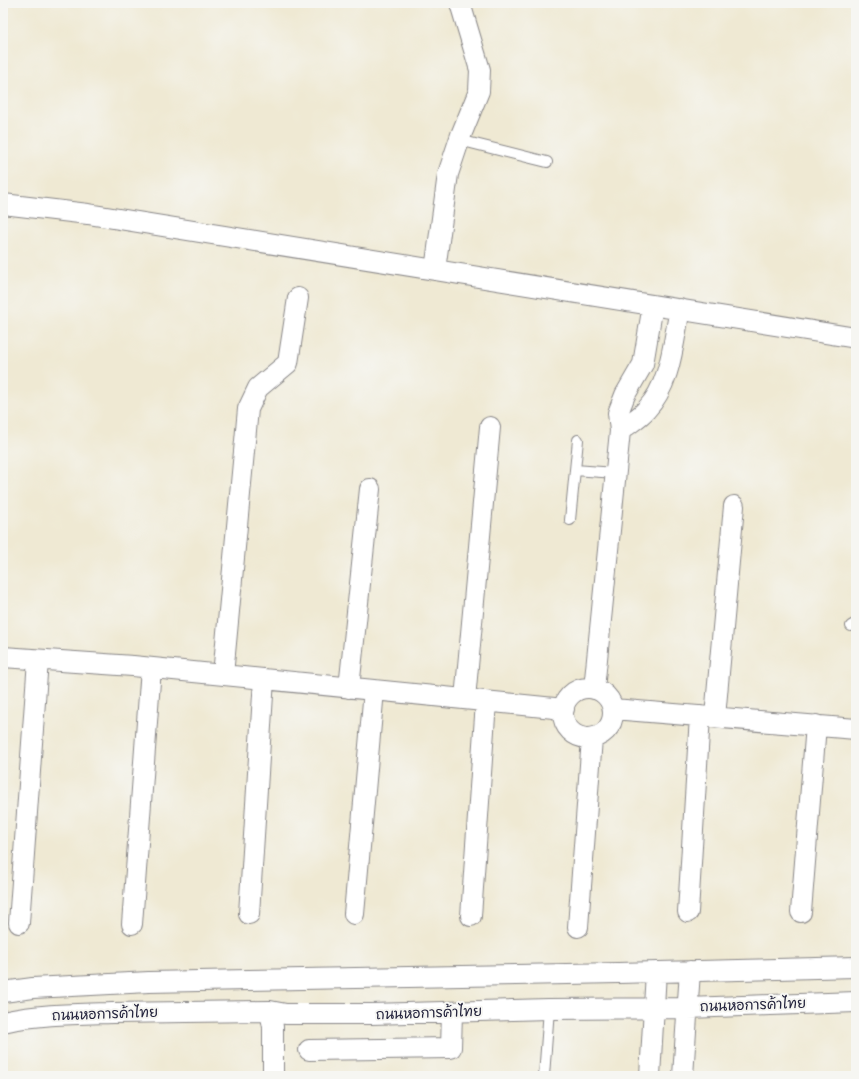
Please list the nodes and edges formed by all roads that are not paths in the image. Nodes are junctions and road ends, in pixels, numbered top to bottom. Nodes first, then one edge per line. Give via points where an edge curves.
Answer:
1 (460, 3) edge
2 (459, 140) junction
3 (547, 162) dead end
4 (3, 204) edge
5 (435, 270) junction
6 (298, 298) dead end
7 (653, 305) junction
8 (680, 310) junction
9 (856, 338) edge
10 (490, 427) dead end
11 (620, 431) junction
12 (578, 440) dead end
13 (575, 470) junction
14 (615, 473) junction
15 (370, 489) dead end
16 (734, 506) dead end
17 (570, 520) dead end
18 (3, 657) edge
19 (38, 660) junction
20 (151, 668) junction
21 (223, 675) junction
22 (264, 679) junction
23 (349, 688) junction
24 (594, 689) junction
25 (374, 690) junction
26 (465, 699) junction
27 (486, 702) junction
28 (564, 709) junction
29 (613, 709) junction
30 (708, 717) junction
31 (816, 725) junction
32 (856, 729) edge
33 (592, 738) junction
34 (688, 912) dead end
35 (801, 912) dead end
36 (249, 914) dead end
37 (354, 914) dead end
38 (471, 916) dead end
39 (19, 923) dead end
40 (132, 924) dead end
41 (578, 927) dead end
42 (856, 967) edge
43 (690, 971) junction
44 (656, 972) junction
45 (3, 992) edge
46 (856, 1002) edge
47 (655, 1007) junction
48 (688, 1008) junction
49 (549, 1009) junction
50 (270, 1011) junction
51 (452, 1012) junction
52 (3, 1022) edge
53 (309, 1050) dead end
54 (273, 1076) edge
55 (544, 1076) edge
56 (650, 1076) edge
57 (683, 1076) edge

1 - 2 street via 480,70 479,91
2 - 3 lane
2 - 5 street via 448,174
4 - 5 street via 96,215
5 - 7 street
6 - 21 street via 288,363 258,388 248,409
7 - 8 street
7 - 11 street via 643,364 618,413
8 - 9 street
8 - 11 street via 662,388 646,410
10 - 26 street
11 - 14 street
12 - 13 lane
13 - 14 lane
13 - 17 lane
14 - 24 street
15 - 23 street
16 - 30 street
18 - 19 street
19 - 20 street
19 - 39 street
20 - 21 street
20 - 40 street
21 - 22 street
22 - 23 street
22 - 36 street
23 - 25 street
24 - 28 street via 574,692 568,698
24 - 29 street via 605,694
25 - 26 street
25 - 37 street
26 - 27 street
27 - 28 street
27 - 38 street
28 - 33 street via 564,723 569,730 584,738
29 - 30 street
29 - 33 street via 613,717 606,731
30 - 31 street
30 - 34 street
31 - 32 street
31 - 35 street
33 - 41 street
42 - 43 street, ถนนหอการค้าไทย
43 - 44 street, ถนนหอการค้าไทย
43 - 48 street
44 - 45 street, ถนนหอการค้าไทย via 149,982
44 - 47 street
46 - 48 street, ถนนหอการค้าไทย
47 - 48 street, ถนนหอการค้าไทย
47 - 49 street, ถนนหอการค้าไทย
47 - 56 street
48 - 57 street
49 - 51 street, ถนนหอการค้าไทย
49 - 55 lane
50 - 51 street, ถนนหอการค้าไทย via 286,1014
50 - 52 street, ถนนหอการค้าไทย via 75,1014
50 - 54 street via 273,1027
51 - 53 street via 451,1048

